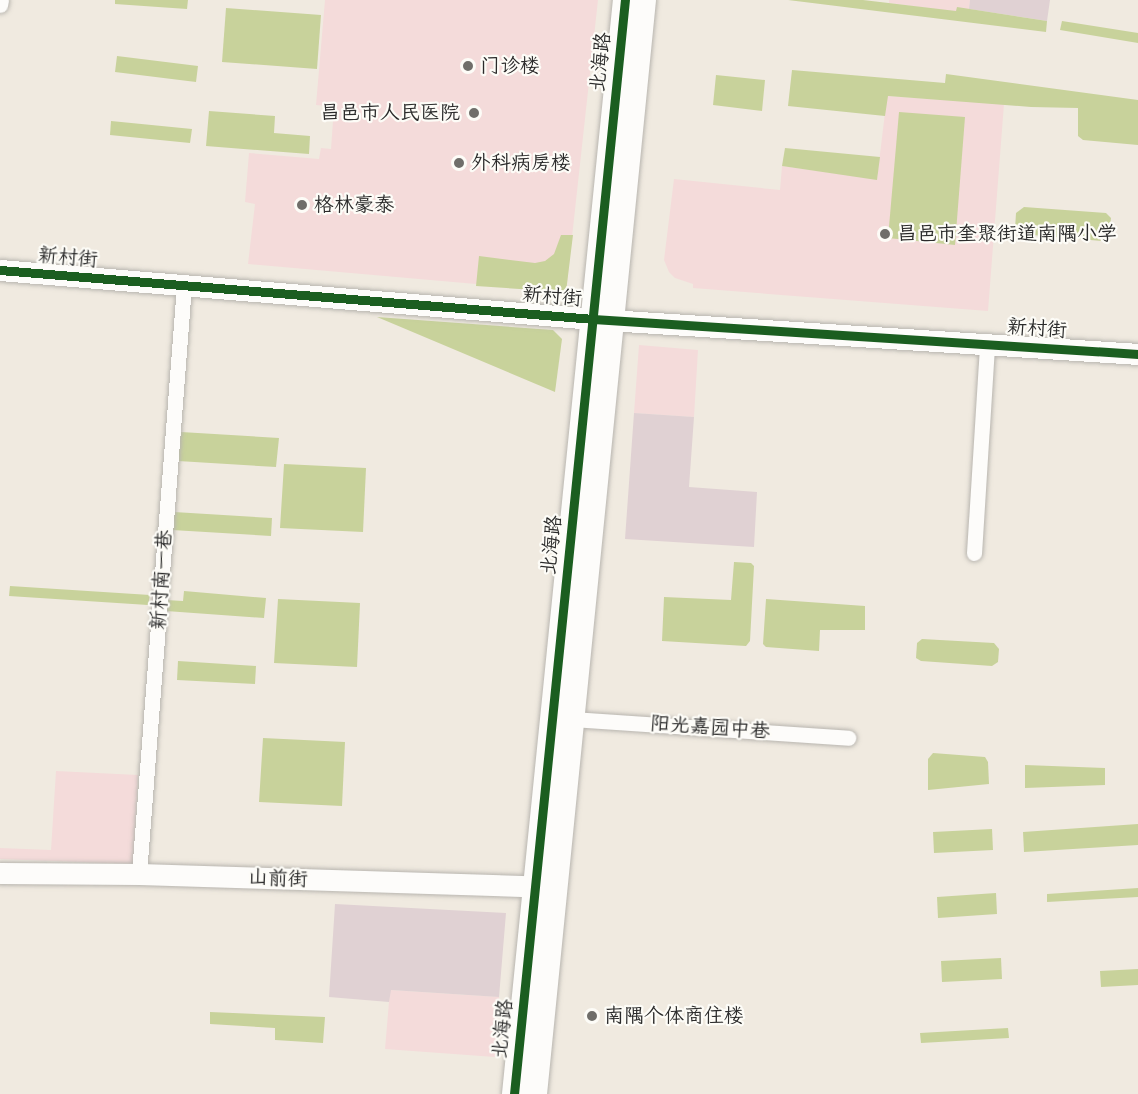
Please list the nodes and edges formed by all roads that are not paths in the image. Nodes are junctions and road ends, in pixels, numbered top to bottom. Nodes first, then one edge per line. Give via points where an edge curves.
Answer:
1 (0, 0) edge
2 (625, 0) edge
3 (644, 0) edge
4 (0, 5) edge
5 (0, 270) edge
6 (184, 285) junction
7 (602, 319) junction
8 (987, 344) junction
9 (1138, 354) edge
10 (974, 553) dead end
11 (572, 719) junction
12 (848, 738) dead end
13 (0, 873) edge
14 (139, 874) junction
15 (545, 887) junction
16 (514, 1094) edge
17 (535, 1094) edge

1 - 4 street
2 - 7 main road, 北海路
3 - 7 main road, 北海路
5 - 6 street, 新村街
6 - 7 street, 新村街
6 - 14 street, 新村南一巷
7 - 8 street, 新村街
7 - 11 main road, 北海路
7 - 15 main road, 北海路
8 - 9 street, 新村街
8 - 10 street
11 - 12 street, 阳光嘉园中巷
11 - 15 main road, 北海路
13 - 14 street, 山前街
14 - 15 street, 山前街
15 - 16 main road, 北海路
15 - 17 main road, 北海路

